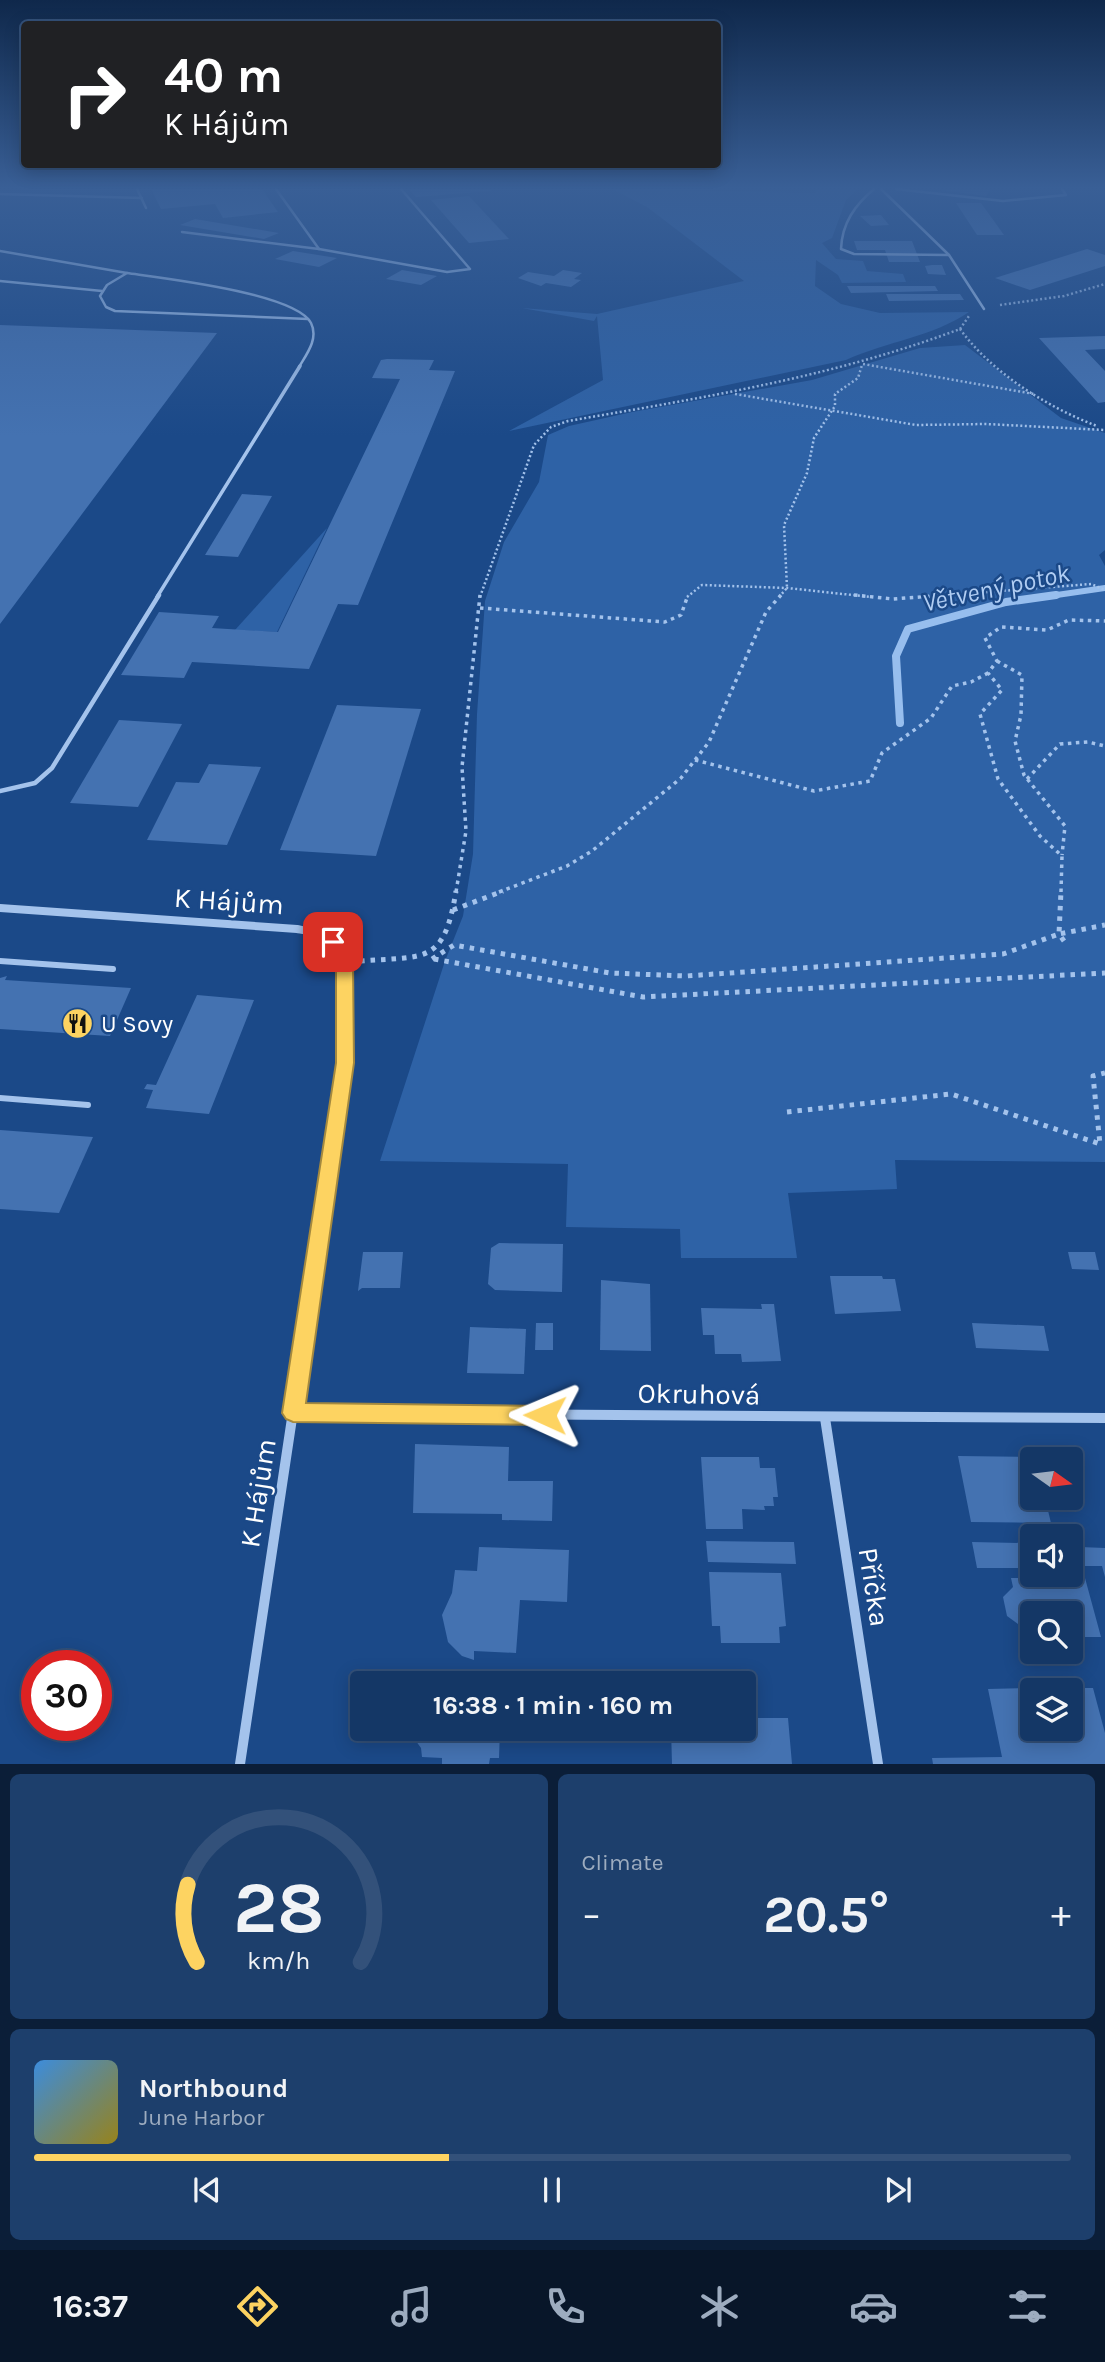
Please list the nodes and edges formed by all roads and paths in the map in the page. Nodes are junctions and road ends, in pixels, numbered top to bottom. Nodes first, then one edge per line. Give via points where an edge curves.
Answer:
1 (119, 271) edge
2 (443, 271) edge
3 (465, 271) edge
4 (960, 271) edge
5 (127, 273) junction
6 (0, 281) edge
7 (1105, 284) edge
8 (102, 291) junction
9 (984, 309) joint
10 (307, 318) junction
11 (862, 364) junction
12 (732, 393) junction
13 (1035, 394) junction
14 (831, 413) junction
15 (1105, 429) edge
16 (787, 589) junction
17 (1105, 590) edge
18 (480, 608) junction
19 (1105, 621) edge
20 (997, 660) junction
21 (988, 673) junction
22 (1105, 746) edge
23 (695, 760) junction
24 (1027, 779) junction
25 (0, 791) edge
26 (1062, 856) junction
27 (0, 908) edge
28 (453, 910) junction
29 (1105, 925) edge
30 (1059, 934) junction
31 (1064, 941) dead end
32 (429, 958) junction
33 (0, 961) edge
34 (345, 962) junction
35 (113, 969) dead end
36 (1105, 973) edge
37 (1105, 1073) edge
38 (0, 1098) edge
39 (88, 1105) dead end
40 (787, 1112) dead end
41 (1102, 1145) edge
42 (293, 1413) junction
43 (825, 1418) junction
44 (1105, 1418) edge
45 (240, 1763) edge
46 (878, 1763) edge

1 - 5 lane
2 - 3 lane
4 - 9 lane
5 - 8 lane
5 - 10 lane via 268,299
6 - 8 lane
7 - 9 path
8 - 10 lane via 101,302 115,311
10 - 25 lane via 313,328 310,349 52,768 35,783
11 - 12 path
11 - 13 path
11 - 13 path via 960,329
11 - 14 path via 858,378 835,394
12 - 14 path
12 - 18 path via 568,421 541,433 524,466
13 - 15 path via 1060,411
14 - 15 path via 916,425
14 - 16 path via 814,438 807,473 784,525
16 - 17 path via 893,598 1091,583
16 - 18 path via 702,585 688,594 681,615 665,622
16 - 23 path via 766,612 709,743
18 - 28 path via 462,767 466,831
19 - 20 path via 1069,620 1047,630 1002,627 985,638
20 - 21 path
20 - 24 path via 1022,676 1015,741
21 - 23 path via 952,686 931,718 882,754 870,781 814,791
21 - 26 path via 1002,690 980,714 998,779 1040,836
22 - 24 path via 1060,744
23 - 28 path via 681,778 568,866
24 - 26 path via 1065,826
26 - 30 path
27 - 34 street, K Hájům via 297,929 333,942
28 - 32 path via 443,941
29 - 30 path
30 - 31 path
30 - 32 path via 1003,954 686,976 610,973 454,944
32 - 34 path
32 - 36 path via 643,997
33 - 35 lane
34 - 42 street, K Hájům via 345,1063
37 - 41 path via 1093,1076
38 - 39 lane
40 - 41 path via 951,1094
42 - 43 street, Okruhová
42 - 45 street, K Hájům
43 - 44 street, Okruhová
43 - 46 street, Příčka

